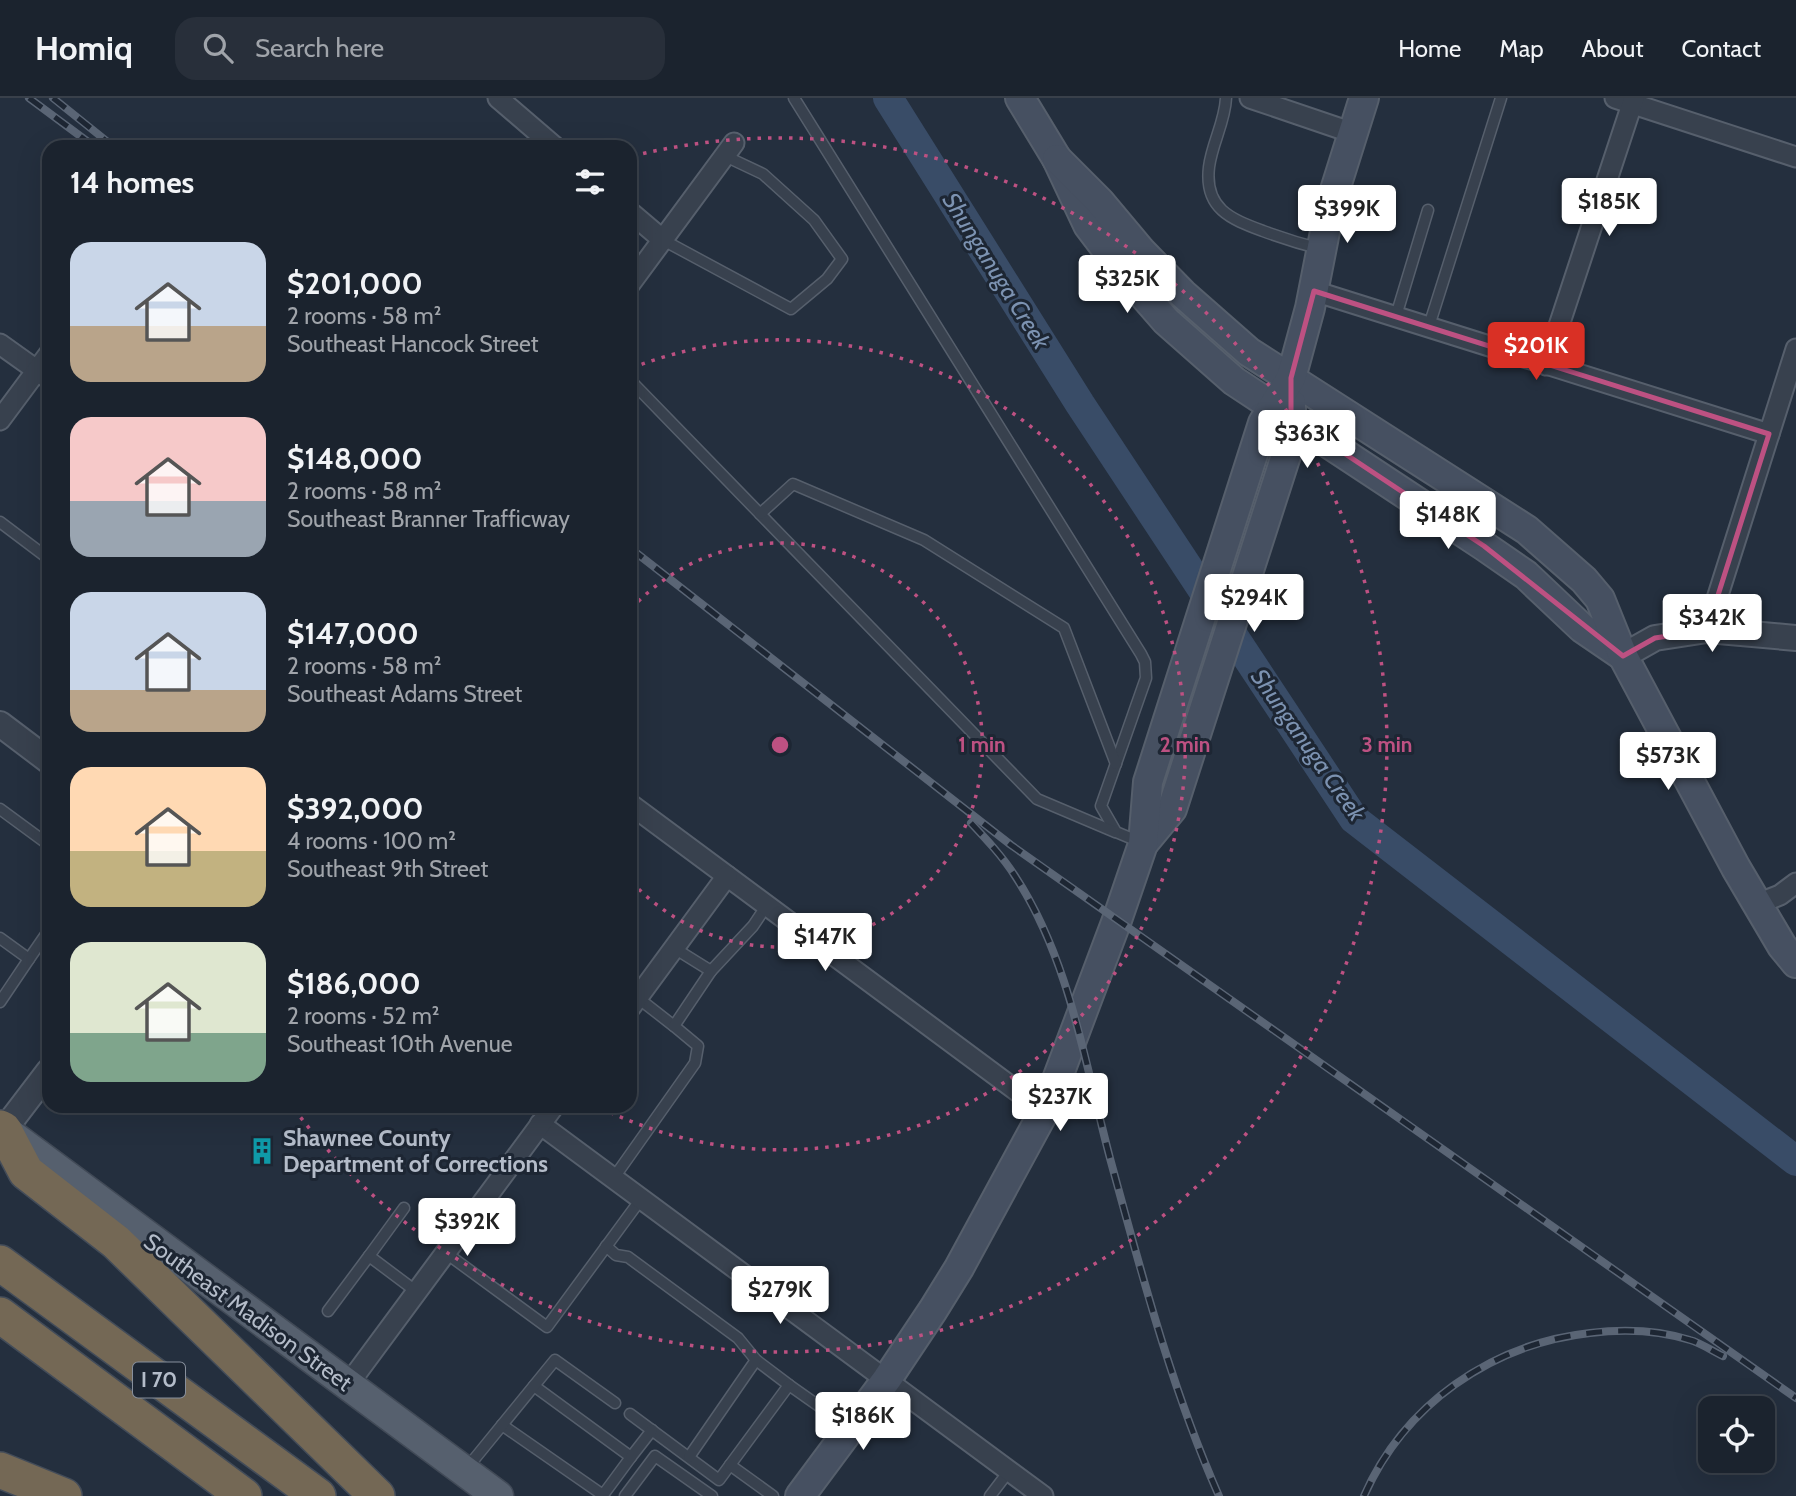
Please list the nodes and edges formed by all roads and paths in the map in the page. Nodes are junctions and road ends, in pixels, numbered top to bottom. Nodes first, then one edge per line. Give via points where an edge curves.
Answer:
1 (498, 98) edge
2 (794, 98) edge
3 (1020, 98) edge
4 (1226, 98) edge
5 (1250, 98) edge
6 (1364, 98) edge
7 (1501, 98) edge
8 (1627, 100) edge
9 (1353, 134) junction
10 (547, 140) edge
11 (729, 150) joint
12 (1796, 157) edge
13 (1057, 159) junction
14 (1428, 210) dead end
15 (637, 218) edge
16 (663, 240) junction
17 (1321, 249) junction
18 (637, 275) edge
19 (1314, 291) junction
20 (1396, 316) junction
21 (1429, 326) junction
22 (0, 344) edge
23 (1796, 349) edge
24 (42, 365) edge
25 (1546, 365) junction
26 (42, 371) edge
27 (1291, 378) junction
28 (637, 387) edge
29 (1282, 412) junction
30 (0, 420) edge
31 (1769, 434) junction
32 (760, 514) junction
33 (0, 522) edge
34 (42, 554) edge
35 (1707, 630) junction
36 (1796, 638) edge
37 (1623, 656) junction
38 (0, 724) edge
39 (42, 756) edge
40 (1116, 764) junction
41 (0, 808) edge
42 (637, 809) edge
43 (1116, 832) junction
44 (42, 840) edge
45 (1143, 844) junction
46 (727, 876) junction
47 (1796, 883) edge
48 (1757, 904) junction
49 (767, 905) junction
50 (0, 938) edge
51 (42, 940) edge
52 (674, 948) junction
53 (29, 959) junction
54 (1796, 963) edge
55 (710, 971) junction
56 (2, 998) edge
57 (637, 998) edge
58 (637, 1005) edge
59 (674, 1026) junction
60 (42, 1080) edge
61 (1044, 1111) junction
62 (549, 1113) edge
63 (540, 1124) junction
64 (1, 1130) edge
65 (613, 1179) junction
66 (641, 1199) junction
67 (404, 1208) dead end
68 (606, 1246) junction
69 (446, 1253) junction
70 (369, 1256) junction
71 (0, 1263) edge
72 (417, 1292) junction
73 (328, 1311) dead end
74 (0, 1315) edge
75 (756, 1360) junction
76 (887, 1379) junction
77 (347, 1385) junction
78 (789, 1385) junction
79 (534, 1386) junction
80 (615, 1403) dead end
81 (630, 1414) dead end
82 (502, 1425) junction
83 (850, 1429) junction
84 (652, 1430) junction
85 (631, 1457) junction
86 (689, 1457) junction
87 (730, 1465) junction
88 (0, 1469) edge
89 (464, 1471) junction
90 (1009, 1471) junction
91 (64, 1496) edge
92 (244, 1496) edge
93 (318, 1496) edge
94 (377, 1496) edge
95 (498, 1496) edge
96 (603, 1496) edge
97 (625, 1496) edge
98 (712, 1496) edge
99 (773, 1496) edge
100 (800, 1496) edge
101 (990, 1496) edge
102 (1043, 1496) edge

1 - 10 street
2 - 40 lane via 1145,662 1146,678
3 - 13 main road
4 - 17 lane via 1209,170 1218,206 1232,219
5 - 9 street
6 - 9 main road
7 - 21 lane
8 - 12 street
8 - 25 street
9 - 17 main road
11 - 16 street
11 - 16 lane via 814,220 842,259 827,279 791,309
13 - 27 main road via 1193,303 1249,352
13 - 29 main road via 1088,225 1145,298 1234,381
14 - 20 lane
15 - 16 street
16 - 18 street
17 - 19 main road
19 - 20 street
19 - 27 main road
20 - 21 street
21 - 25 street
22 - 24 street
23 - 31 street
25 - 31 street
26 - 30 street
27 - 29 main road
27 - 37 main road via 1547,546 1600,599
28 - 32 lane
29 - 37 main road via 1495,553 1582,628
29 - 45 main road via 1263,423 1172,705 1148,782
29 - 45 main road via 1291,440 1268,512 1172,809
31 - 35 street
32 - 40 lane via 793,484 924,540 1064,628
32 - 43 lane via 1037,799
33 - 34 lane
35 - 36 street
35 - 37 street via 1655,638
37 - 48 main road
38 - 39 street
40 - 43 lane via 1101,806
41 - 44 lane
42 - 46 street
43 - 45 lane
45 - 61 main road
46 - 49 street
46 - 52 street
47 - 48 street
48 - 54 main road
49 - 55 lane
49 - 61 street
50 - 53 lane
51 - 53 lane
52 - 55 lane
52 - 57 street
53 - 56 lane
55 - 59 lane
58 - 59 lane
59 - 65 lane via 698,1046 695,1062
60 - 64 street
61 - 76 main road via 959,1268
62 - 63 street
63 - 65 street
63 - 69 street
64 - 77 main road, Southeast Madison Street
64 - 94 highway via 26,1172 116,1242
65 - 66 street
66 - 68 lane
66 - 76 street
67 - 70 lane
68 - 69 lane via 547,1327
68 - 75 lane via 616,1255 628,1257 738,1338
69 - 72 street
70 - 72 lane
70 - 73 lane
71 - 93 highway, I 70
72 - 77 street
74 - 92 highway, I 70
75 - 78 lane
75 - 86 lane
76 - 83 main road
76 - 90 street
77 - 89 main road, Southeast Madison Street
78 - 83 lane
78 - 87 lane
79 - 80 lane via 555,1360
79 - 82 lane
79 - 85 lane
81 - 84 lane
82 - 89 lane
82 - 96 lane
83 - 100 main road
84 - 85 lane
84 - 86 lane
85 - 96 lane
86 - 87 lane via 719,1480
87 - 99 lane
88 - 91 highway
89 - 95 main road, Southeast Madison Street
90 - 101 lane
90 - 102 street
97 - 98 lane via 655,1456

